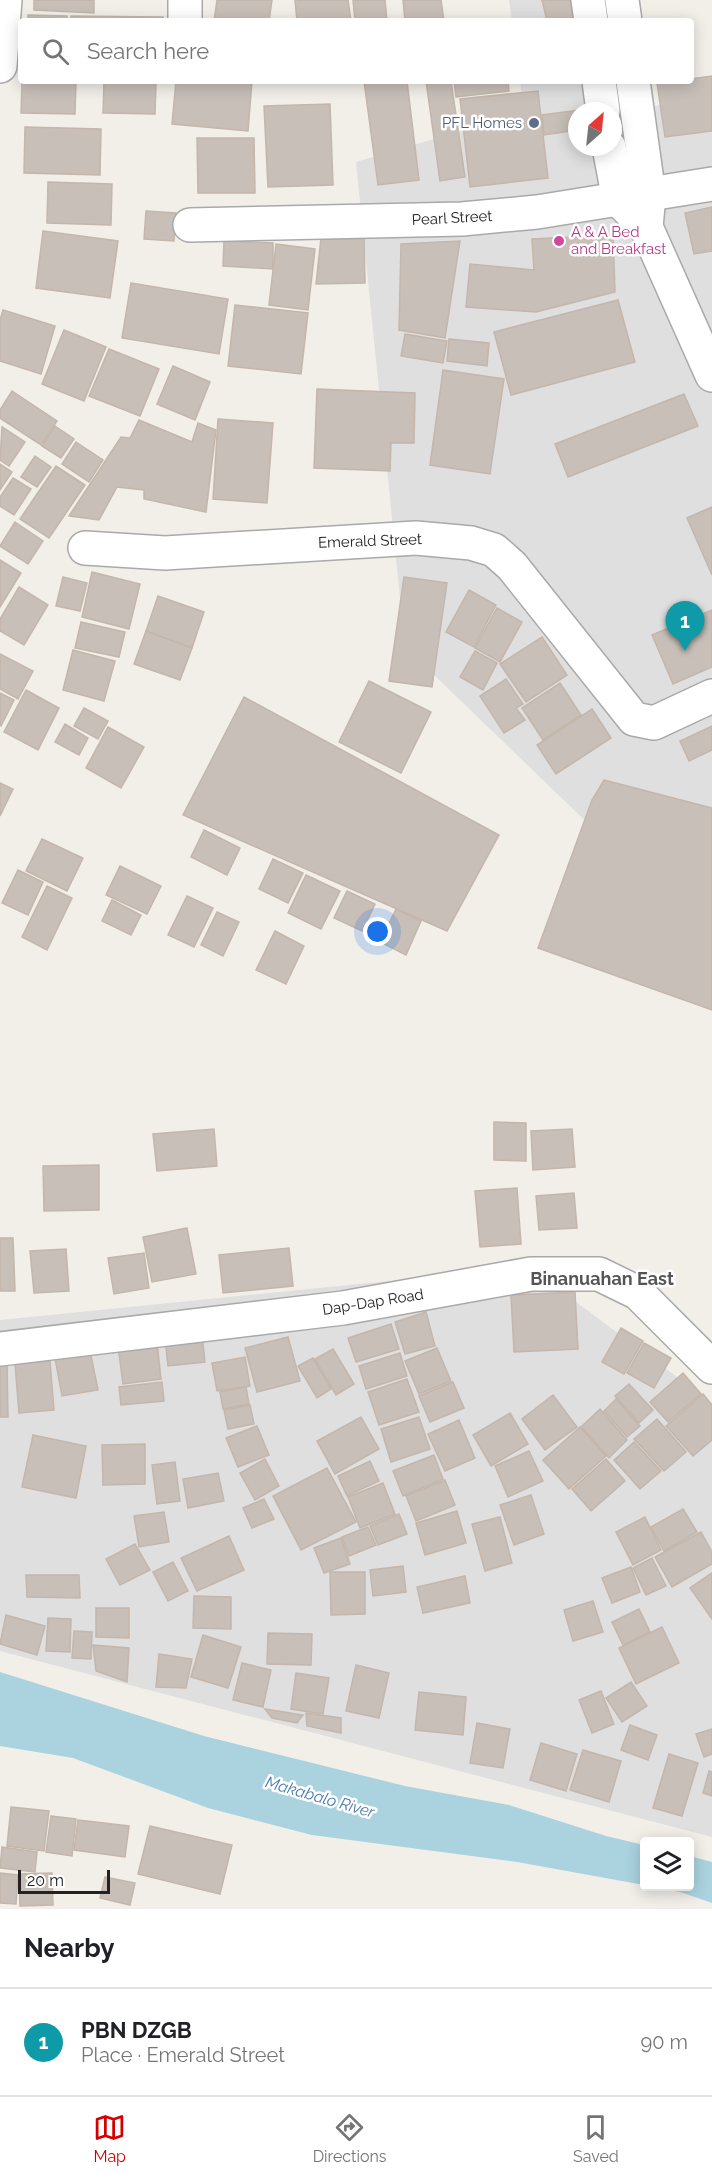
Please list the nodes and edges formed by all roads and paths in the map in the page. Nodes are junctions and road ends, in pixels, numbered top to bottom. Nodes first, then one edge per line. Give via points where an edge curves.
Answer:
1 (5, 0) edge
2 (185, 0) edge
3 (588, 0) edge
4 (622, 0) edge
5 (185, 18) edge
6 (591, 18) edge
7 (625, 18) edge
8 (0, 66) edge
9 (599, 84) edge
10 (633, 84) edge
11 (602, 102) edge
12 (614, 156) edge
13 (712, 184) edge
14 (634, 197) junction
15 (190, 225) dead end
16 (712, 375) edge
17 (85, 548) dead end
18 (712, 696) edge
19 (0, 1349) edge
20 (712, 1367) edge

1 - 8 street
2 - 5 street
3 - 6 street
4 - 7 street
9 - 11 street
10 - 14 street
12 - 14 street
13 - 14 street, Pearl Street
14 - 15 street, Pearl Street via 462,219
14 - 16 street
17 - 18 street, Emerald Street via 165,553 416,538 471,543 494,550 512,566 634,718 654,723
19 - 20 street, Dap-Dap Road via 343,1308 531,1274 599,1274 638,1293

